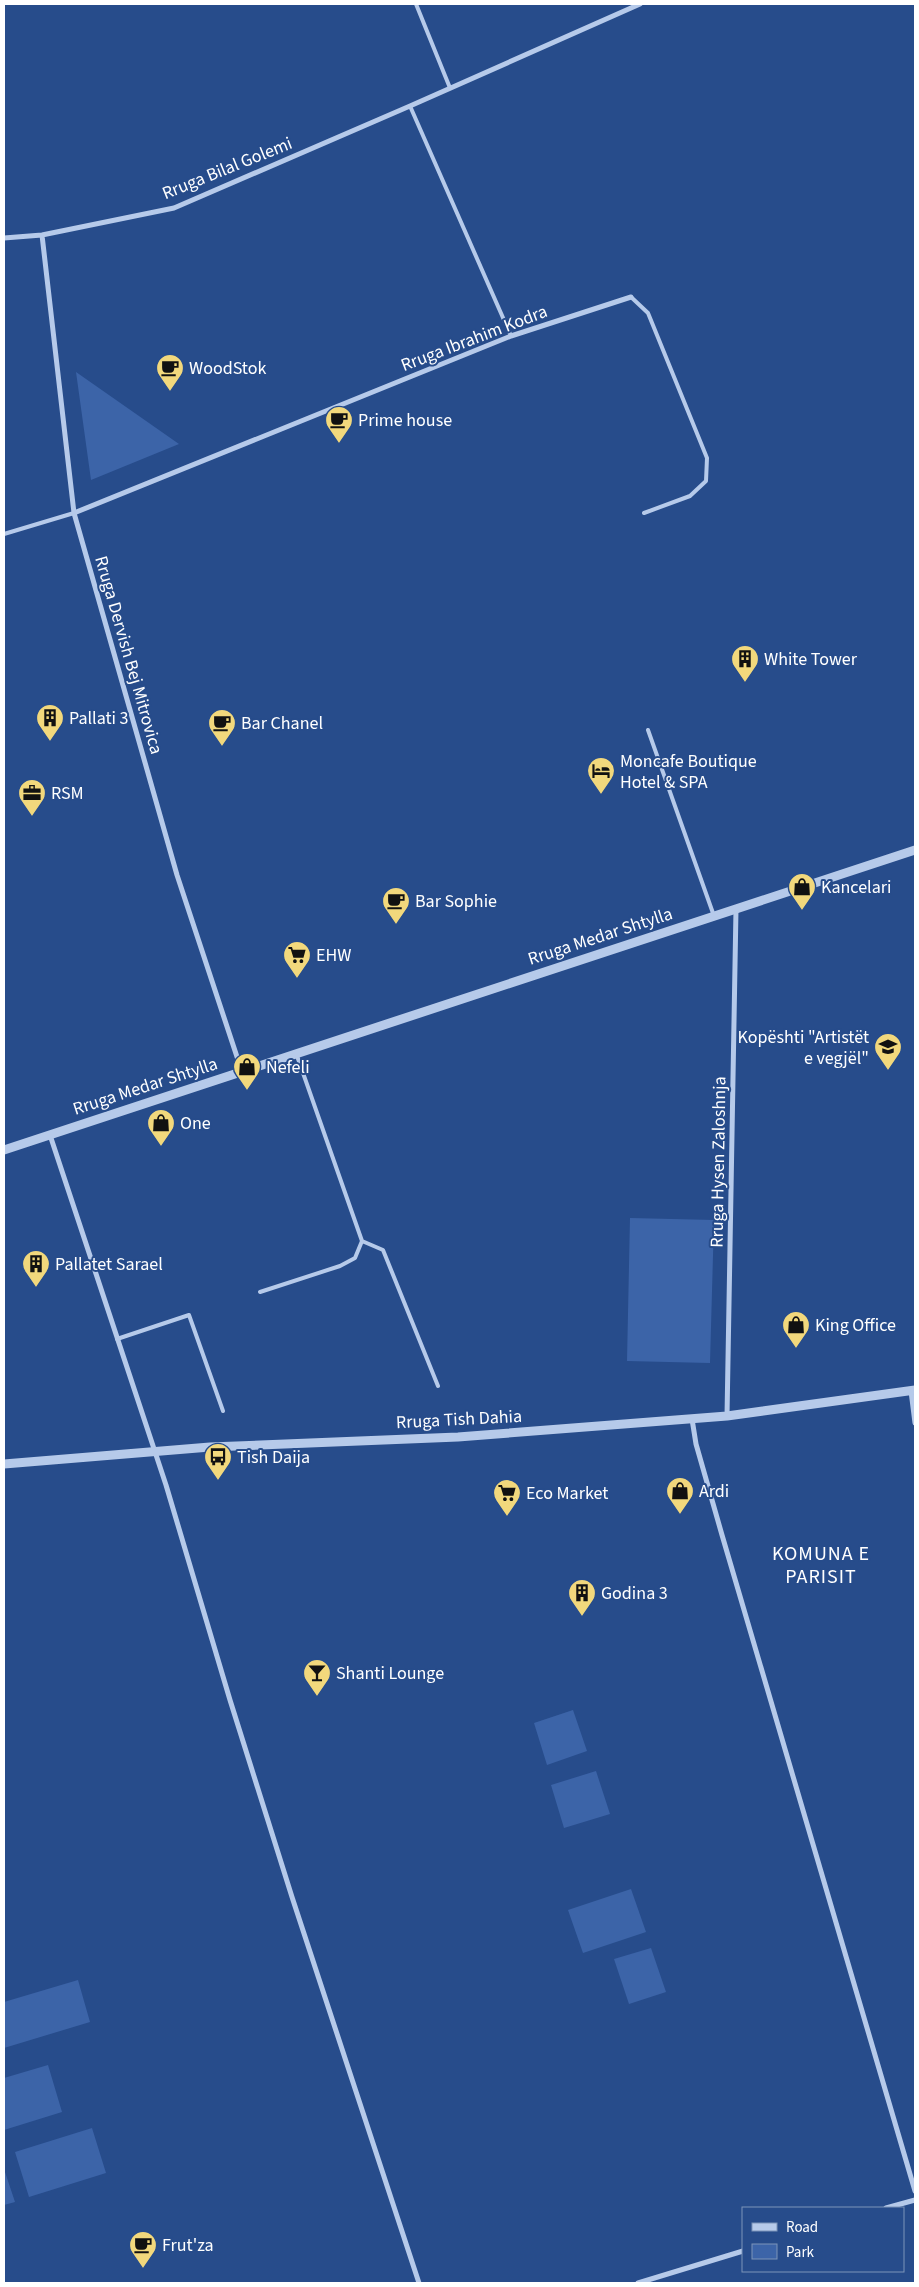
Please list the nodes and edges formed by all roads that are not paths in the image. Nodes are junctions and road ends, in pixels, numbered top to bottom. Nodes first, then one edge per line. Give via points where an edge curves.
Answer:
1 (416, 4) edge
2 (640, 4) edge
3 (450, 88) junction
4 (410, 106) junction
5 (42, 235) junction
6 (4, 238) edge
7 (630, 297) joint
8 (511, 336) junction
9 (74, 513) junction
10 (644, 513) dead end
11 (4, 534) edge
12 (648, 730) dead end
13 (915, 850) edge
14 (736, 909) junction
15 (714, 916) junction
16 (296, 1053) junction
17 (242, 1072) junction
18 (50, 1134) junction
19 (4, 1150) edge
20 (362, 1241) junction
21 (260, 1292) dead end
22 (117, 1339) junction
23 (438, 1386) dead end
24 (913, 1390) edge
25 (223, 1411) dead end
26 (727, 1416) junction
27 (692, 1419) junction
28 (915, 1423) edge
29 (155, 1452) junction
30 (4, 1464) edge
31 (915, 2191) edge
32 (915, 2200) edge
33 (890, 2207) edge
34 (742, 2252) edge
35 (419, 2283) edge
36 (638, 2283) edge

1 - 3 lane
2 - 3 street, Rruga Bilal Golemi
3 - 4 street, Rruga Bilal Golemi
4 - 5 street, Rruga Bilal Golemi via 174,208
4 - 8 lane
5 - 6 street, Rruga Bilal Golemi
5 - 9 street, Rruga Dervish Bej Mitrovica
7 - 8 street, Rruga Ibrahim Kodra
7 - 10 lane, Rruga Ibrahim Kodra via 648,313 707,458 706,481 690,496
8 - 9 street, Rruga Ibrahim Kodra
9 - 11 lane
9 - 17 street, Rruga Dervish Bej Mitrovica via 177,875
12 - 15 lane
13 - 14 street, Rruga Medar Shtylla
14 - 15 street, Rruga Medar Shtylla
14 - 26 street, Rruga Hysen Zaloshnja
15 - 16 street, Rruga Medar Shtylla
16 - 17 street, Rruga Medar Shtylla
16 - 20 lane
17 - 18 street, Rruga Medar Shtylla
18 - 19 street, Rruga Medar Shtylla
18 - 22 street
20 - 21 lane via 355,1258 340,1266
20 - 23 lane via 383,1250
22 - 25 lane via 189,1315
22 - 29 street
24 - 26 street, Rruga Tish Dahia
24 - 28 street
26 - 27 street, Rruga Tish Dahia
27 - 29 street, Rruga Tish Dahia via 458,1437
27 - 31 street via 696,1444
29 - 30 street, Rruga Tish Dahia
29 - 35 street via 292,1896
32 - 33 street
34 - 36 street

